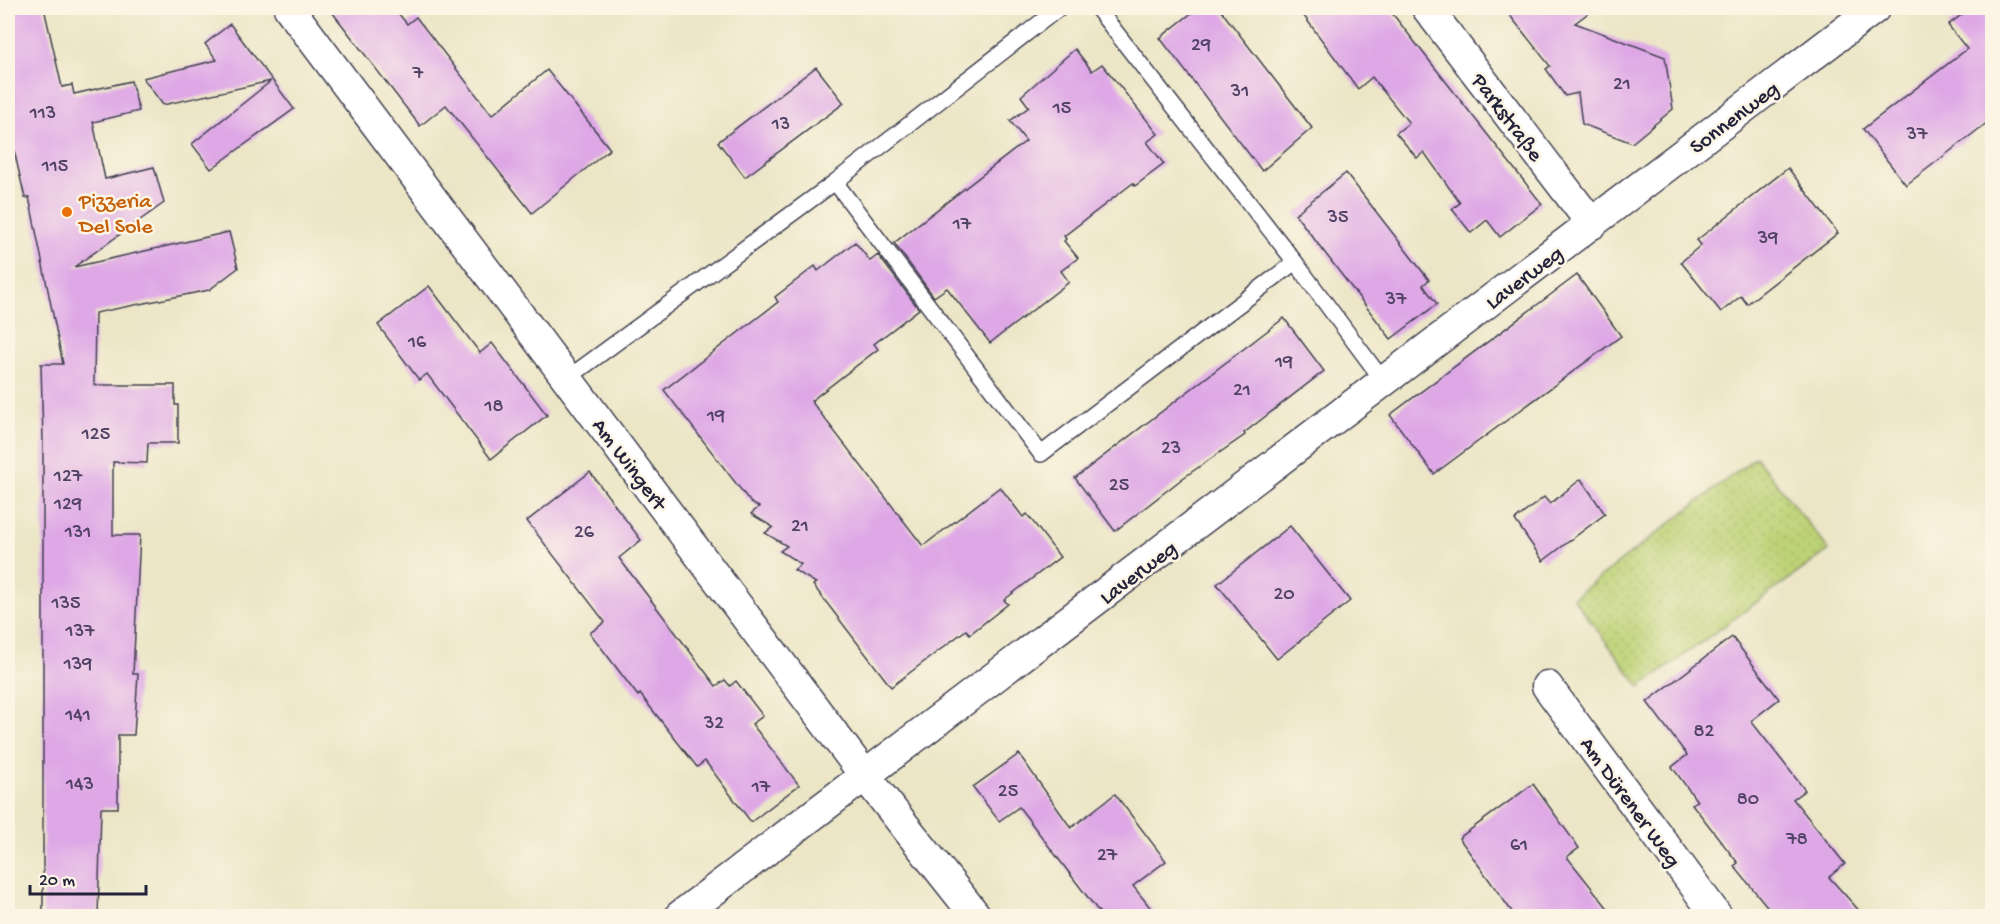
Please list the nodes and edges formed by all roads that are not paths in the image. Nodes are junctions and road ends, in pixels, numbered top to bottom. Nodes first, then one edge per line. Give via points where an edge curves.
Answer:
1 (289, 8) edge
2 (1059, 8) edge
3 (1097, 8) edge
4 (1427, 8) edge
5 (1875, 8) edge
6 (835, 182) junction
7 (1592, 224) junction
8 (1295, 262) junction
9 (568, 378) junction
10 (1384, 382) junction
11 (1547, 687) dead end
12 (866, 777) junction
13 (680, 916) edge
14 (976, 916) edge
15 (1717, 916) edge

1 - 9 street, Am Wingert
2 - 6 lane
3 - 8 lane
4 - 7 street, Parkstraße
5 - 7 street, Sonnenweg
6 - 8 lane via 1041,454
6 - 9 lane
7 - 10 street, Laverweg
8 - 10 lane
9 - 12 street, Am Wingert
10 - 12 street, Laverweg
11 - 15 street, Am Dürener Weg
12 - 13 street, Laverweg
12 - 14 street, Am Wingert

